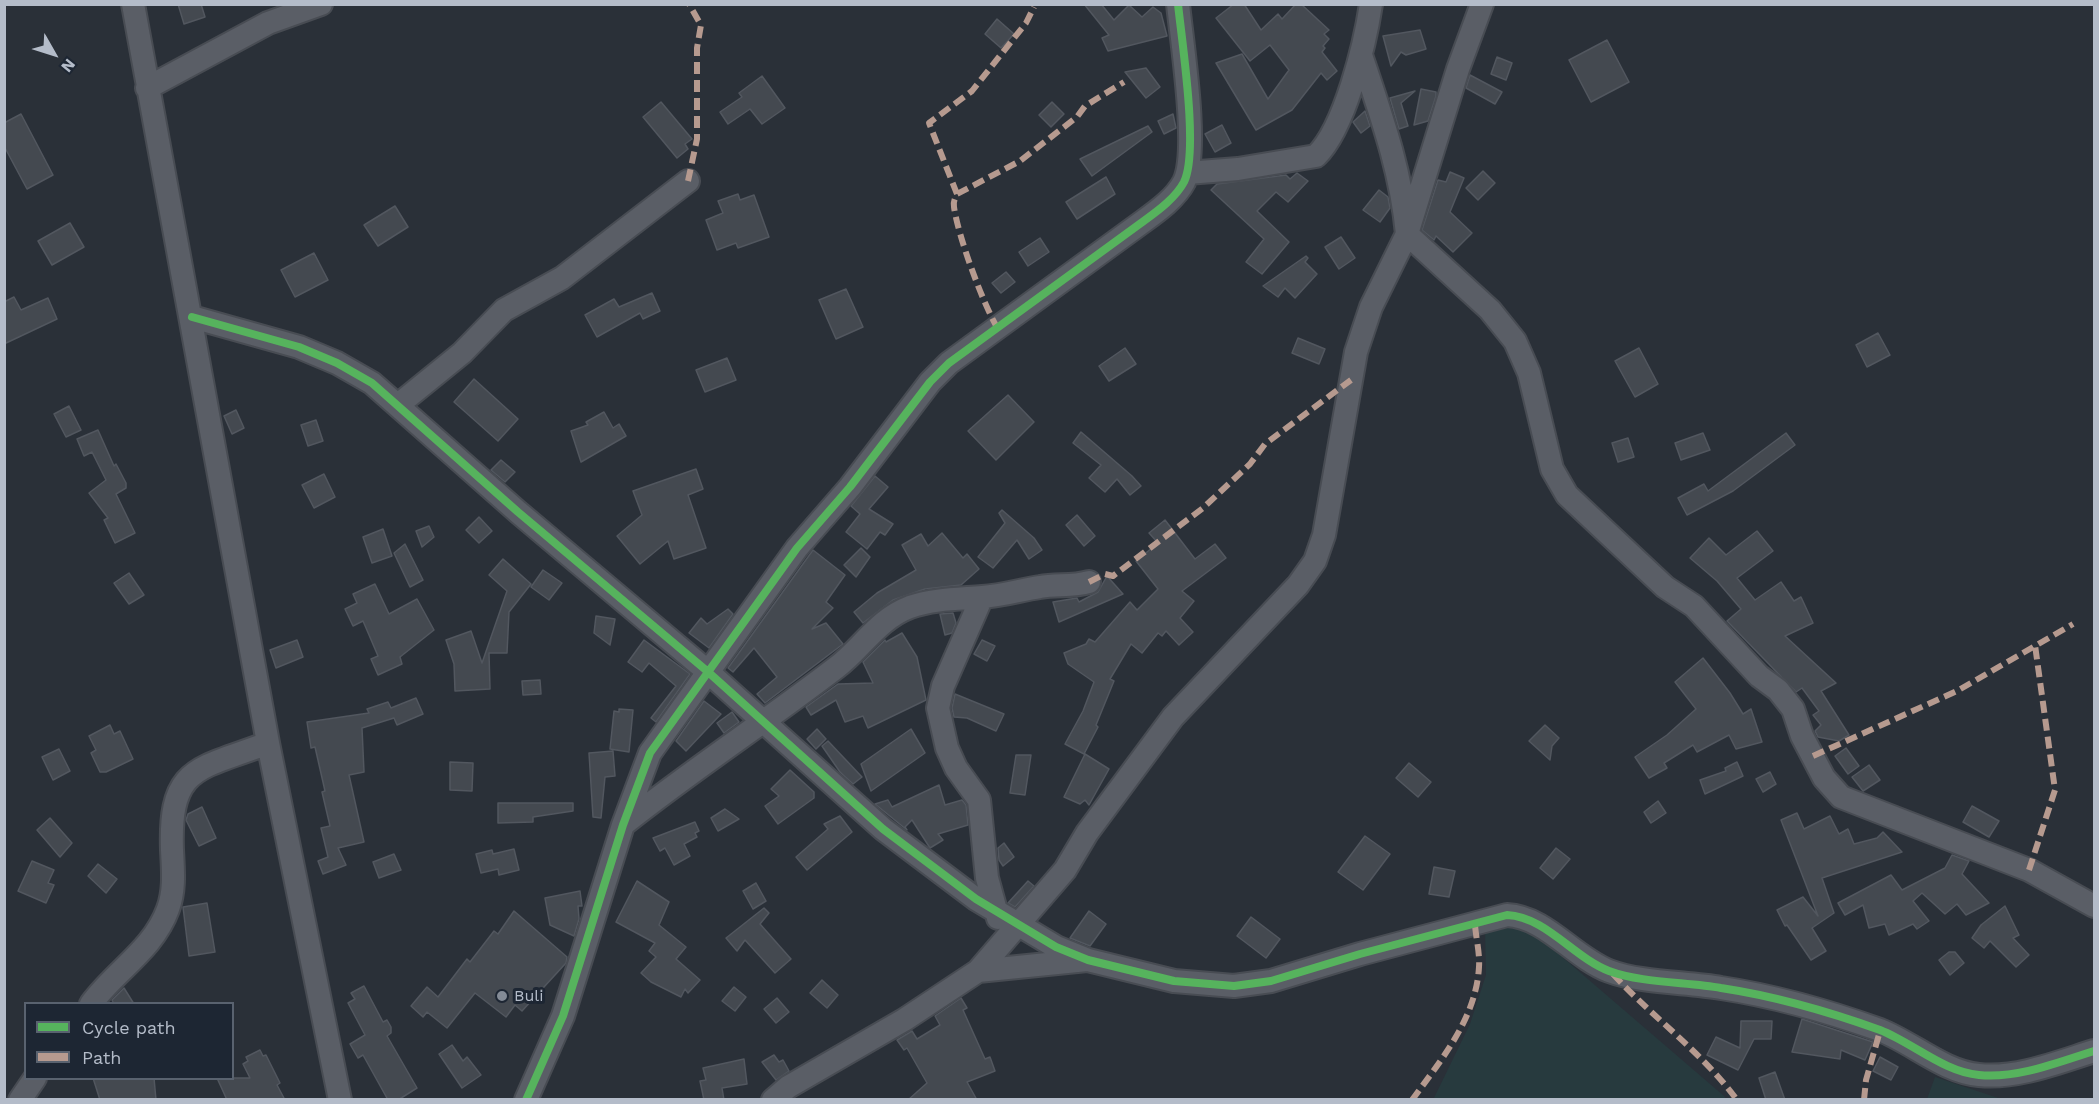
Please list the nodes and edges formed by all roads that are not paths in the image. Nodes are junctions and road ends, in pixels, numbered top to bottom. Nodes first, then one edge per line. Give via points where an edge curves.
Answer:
1 (133, 4) edge
2 (321, 4) edge
3 (1178, 4) edge
4 (1371, 4) edge
5 (1482, 4) edge
6 (1362, 58) junction
7 (147, 88) junction
8 (1187, 173) junction
9 (688, 181) dead end
10 (1407, 234) junction
11 (192, 317) junction
12 (398, 405) junction
13 (1089, 582) dead end
14 (982, 597) junction
15 (707, 671) junction
16 (764, 724) junction
17 (268, 743) junction
18 (623, 825) junction
19 (2094, 906) edge
20 (994, 909) junction
21 (1019, 924) junction
22 (993, 953) junction
23 (1088, 960) junction
24 (978, 971) junction
25 (92, 1002) edge
26 (2094, 1051) edge
27 (34, 1080) edge
28 (20, 1100) edge
29 (340, 1100) edge
30 (526, 1100) edge
31 (773, 1100) edge

1 - 7 street
2 - 7 street via 268,23
3 - 8 street via 1190,138
4 - 6 street
5 - 10 street
6 - 8 street via 1332,135 1316,156
6 - 10 street via 1394,151
7 - 11 street
8 - 15 street via 1183,184 1159,209 949,363 930,382 850,487 797,548
9 - 12 street via 562,278 504,310 462,353
10 - 19 street via 1497,317 1515,341 1529,373 1552,469 1567,495 1665,587 1694,606 1759,676 1778,690 1793,709 1824,778 1841,797 2029,870
10 - 21 street via 1371,307 1356,352 1324,535 1315,561 1277,609 1173,717 1087,833 1065,870
11 - 12 street via 299,347 337,363 372,383
11 - 17 street
12 - 15 street
13 - 14 street
14 - 16 street via 947,599 909,608 881,623 853,655
14 - 20 street via 943,686 938,708 947,748 979,800
15 - 16 street
15 - 18 street via 650,753
16 - 18 street
16 - 20 street via 883,829
17 - 25 street via 198,770 183,783 171,818 173,884 169,907 159,931
17 - 29 street
18 - 30 street via 563,1016
20 - 21 street
20 - 22 street via 1001,936
21 - 22 street
21 - 23 street via 1056,947
22 - 24 street
23 - 24 street
23 - 26 street via 1174,981 1234,986 1271,981 1507,915 1524,916 1611,972 1723,988 1796,1006 1880,1030 1951,1068 1978,1075 2002,1075
24 - 31 street via 904,1020 788,1087
27 - 28 street

